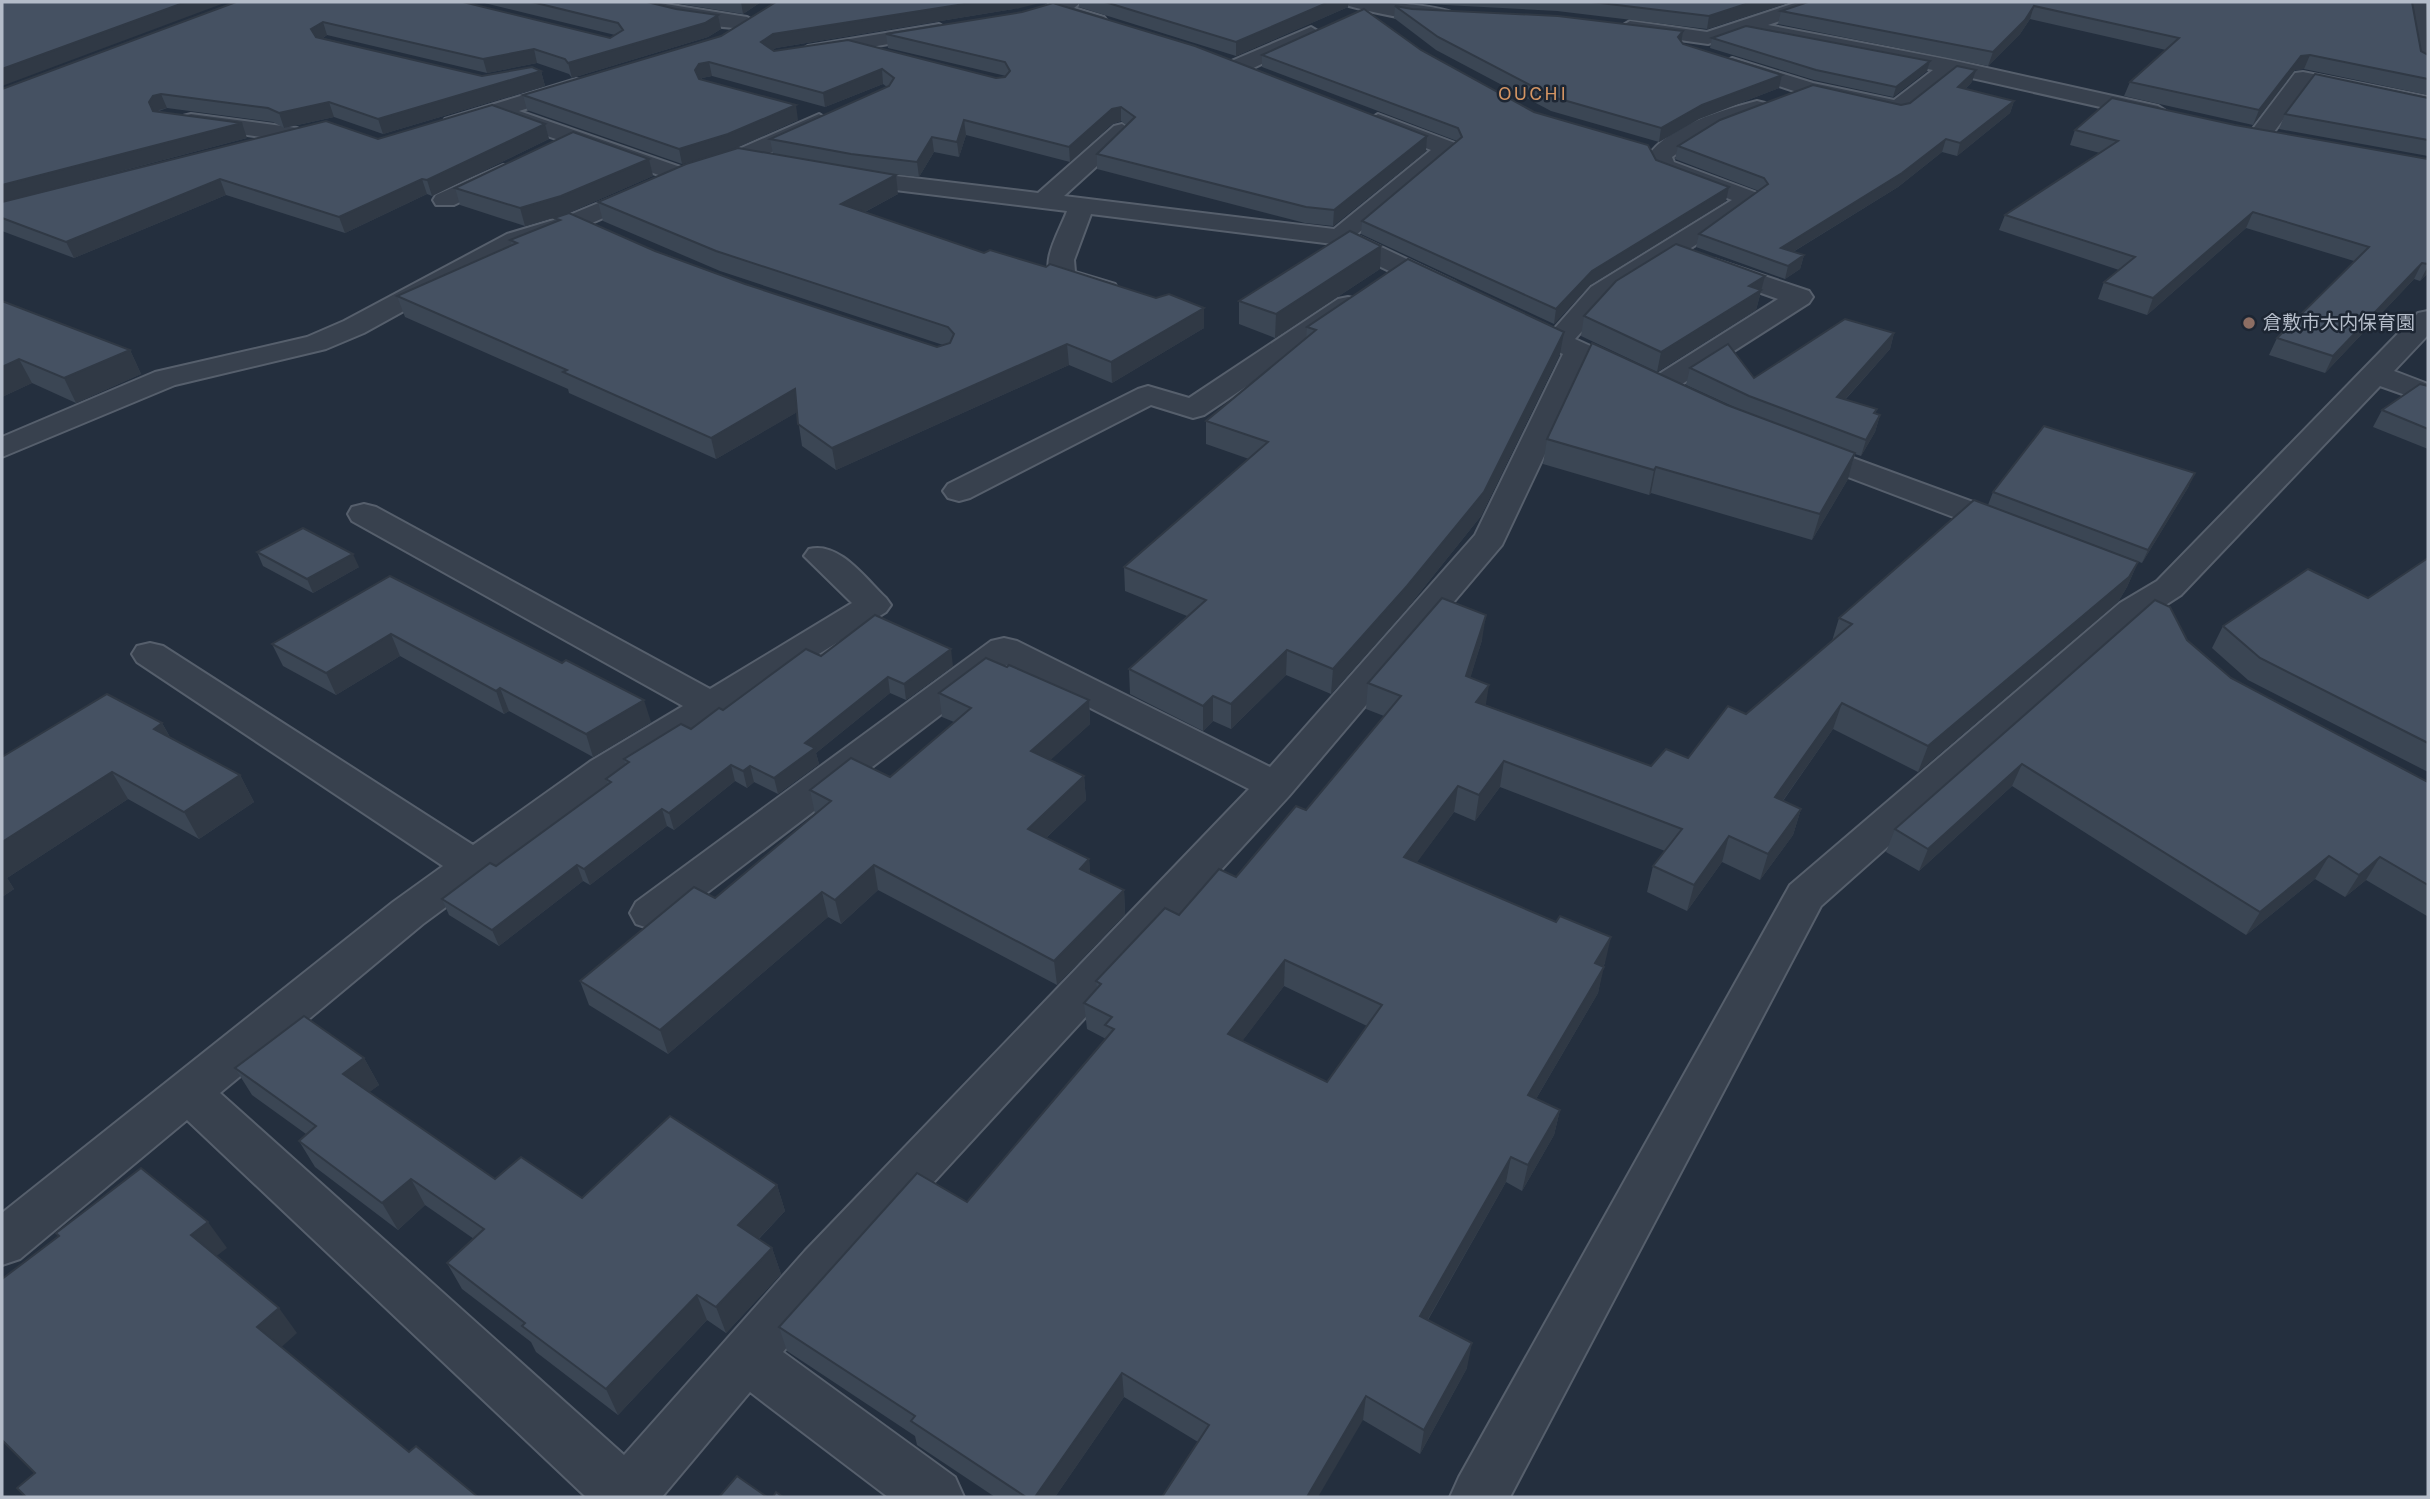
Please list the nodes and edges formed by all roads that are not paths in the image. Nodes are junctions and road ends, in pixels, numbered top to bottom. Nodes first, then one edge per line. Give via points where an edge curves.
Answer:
1 (1817, 2) edge
2 (2416, 2) edge
3 (632, 7) edge
4 (1053, 8) edge
5 (770, 9) edge
6 (1356, 12) edge
7 (1468, 17) edge
8 (747, 23) junction
9 (1606, 25) edge
10 (1739, 26) junction
11 (1116, 27) edge
12 (2424, 27) edge
13 (954, 28) edge
14 (1398, 34) edge
15 (1709, 38) junction
16 (716, 43) edge
17 (845, 46) junction
18 (790, 55) edge
19 (1214, 58) edge
20 (896, 59) edge
21 (2428, 65) edge
22 (1951, 66) junction
23 (1237, 67) junction
24 (538, 72) edge
25 (1261, 76) edge
26 (599, 79) edge
27 (573, 87) junction
28 (1808, 89) junction
29 (2428, 104) edge
30 (789, 107) edge
31 (496, 110) junction
32 (1360, 114) edge
33 (2178, 117) edge
34 (168, 118) edge
35 (321, 129) edge
36 (433, 130) edge
37 (1122, 131) edge
38 (298, 135) junction
39 (576, 138) junction
40 (2286, 140) edge
41 (233, 150) edge
42 (740, 157) junction
43 (778, 164) edge
44 (828, 174) edge
45 (681, 175) junction
46 (444, 200) dead end
47 (1043, 202) junction
48 (1082, 206) junction
49 (576, 221) junction
50 (606, 237) edge
51 (1339, 237) junction
52 (1667, 250) junction
53 (1386, 281) junction
54 (1133, 300) edge
55 (2424, 330) edge
56 (1569, 346) junction
57 (2375, 374) junction
58 (1658, 387) junction
59 (2428, 394) edge
60 (1696, 404) edge
61 (1770, 436) edge
62 (2, 448) edge
63 (959, 491) dead end
64 (364, 514) dead end
65 (2047, 540) edge
66 (821, 556) dead end
67 (150, 654) dead end
68 (710, 705) junction
69 (1275, 786) junction
70 (474, 866) junction
71 (651, 913) dead end
72 (188, 1092) junction
73 (2, 1243) edge
74 (746, 1357) junction
75 (626, 1497) edge
76 (935, 1497) edge
77 (1479, 1497) edge

1 - 10 street
2 - 12 street
3 - 8 street
4 - 11 street
5 - 8 street
6 - 7 street
6 - 14 street
6 - 23 street
8 - 16 street
9 - 15 street
10 - 15 street
10 - 22 street
12 - 21 street
13 - 17 street
15 - 28 street via 1688,50
17 - 18 street
17 - 20 street
19 - 23 street
22 - 28 street via 1898,108
22 - 33 street
23 - 25 street
24 - 27 street
26 - 27 street
27 - 31 street
28 - 52 street via 1651,150 1660,156 1662,166 1751,199
29 - 40 street via 2303,79 2250,133
30 - 42 street via 833,115
31 - 36 street
31 - 39 street
32 - 51 street via 1447,148
34 - 38 street
35 - 38 street
37 - 47 street
38 - 41 street
39 - 45 street
39 - 46 street
42 - 43 street
42 - 45 street
44 - 47 street
45 - 49 street
47 - 48 street
48 - 51 street
48 - 54 street via 1061,260 1062,276
49 - 50 street
49 - 62 street via 516,239 316,343 165,378
51 - 53 street
52 - 56 street via 1601,293
52 - 58 street via 1799,298
53 - 56 street via 1475,302
53 - 63 street via 1193,409 1148,395
55 - 57 street
56 - 58 street
56 - 69 street via 1490,538
57 - 59 street
57 - 77 street via 2159,594 2132,611 1805,896
58 - 60 street
61 - 65 street
64 - 68 street
66 - 68 street via 874,606
67 - 70 street
68 - 70 street via 605,770
69 - 71 street via 1004,649
69 - 74 street via 823,1267
70 - 72 street via 408,913
72 - 73 street
72 - 75 street
74 - 75 street
74 - 76 street

